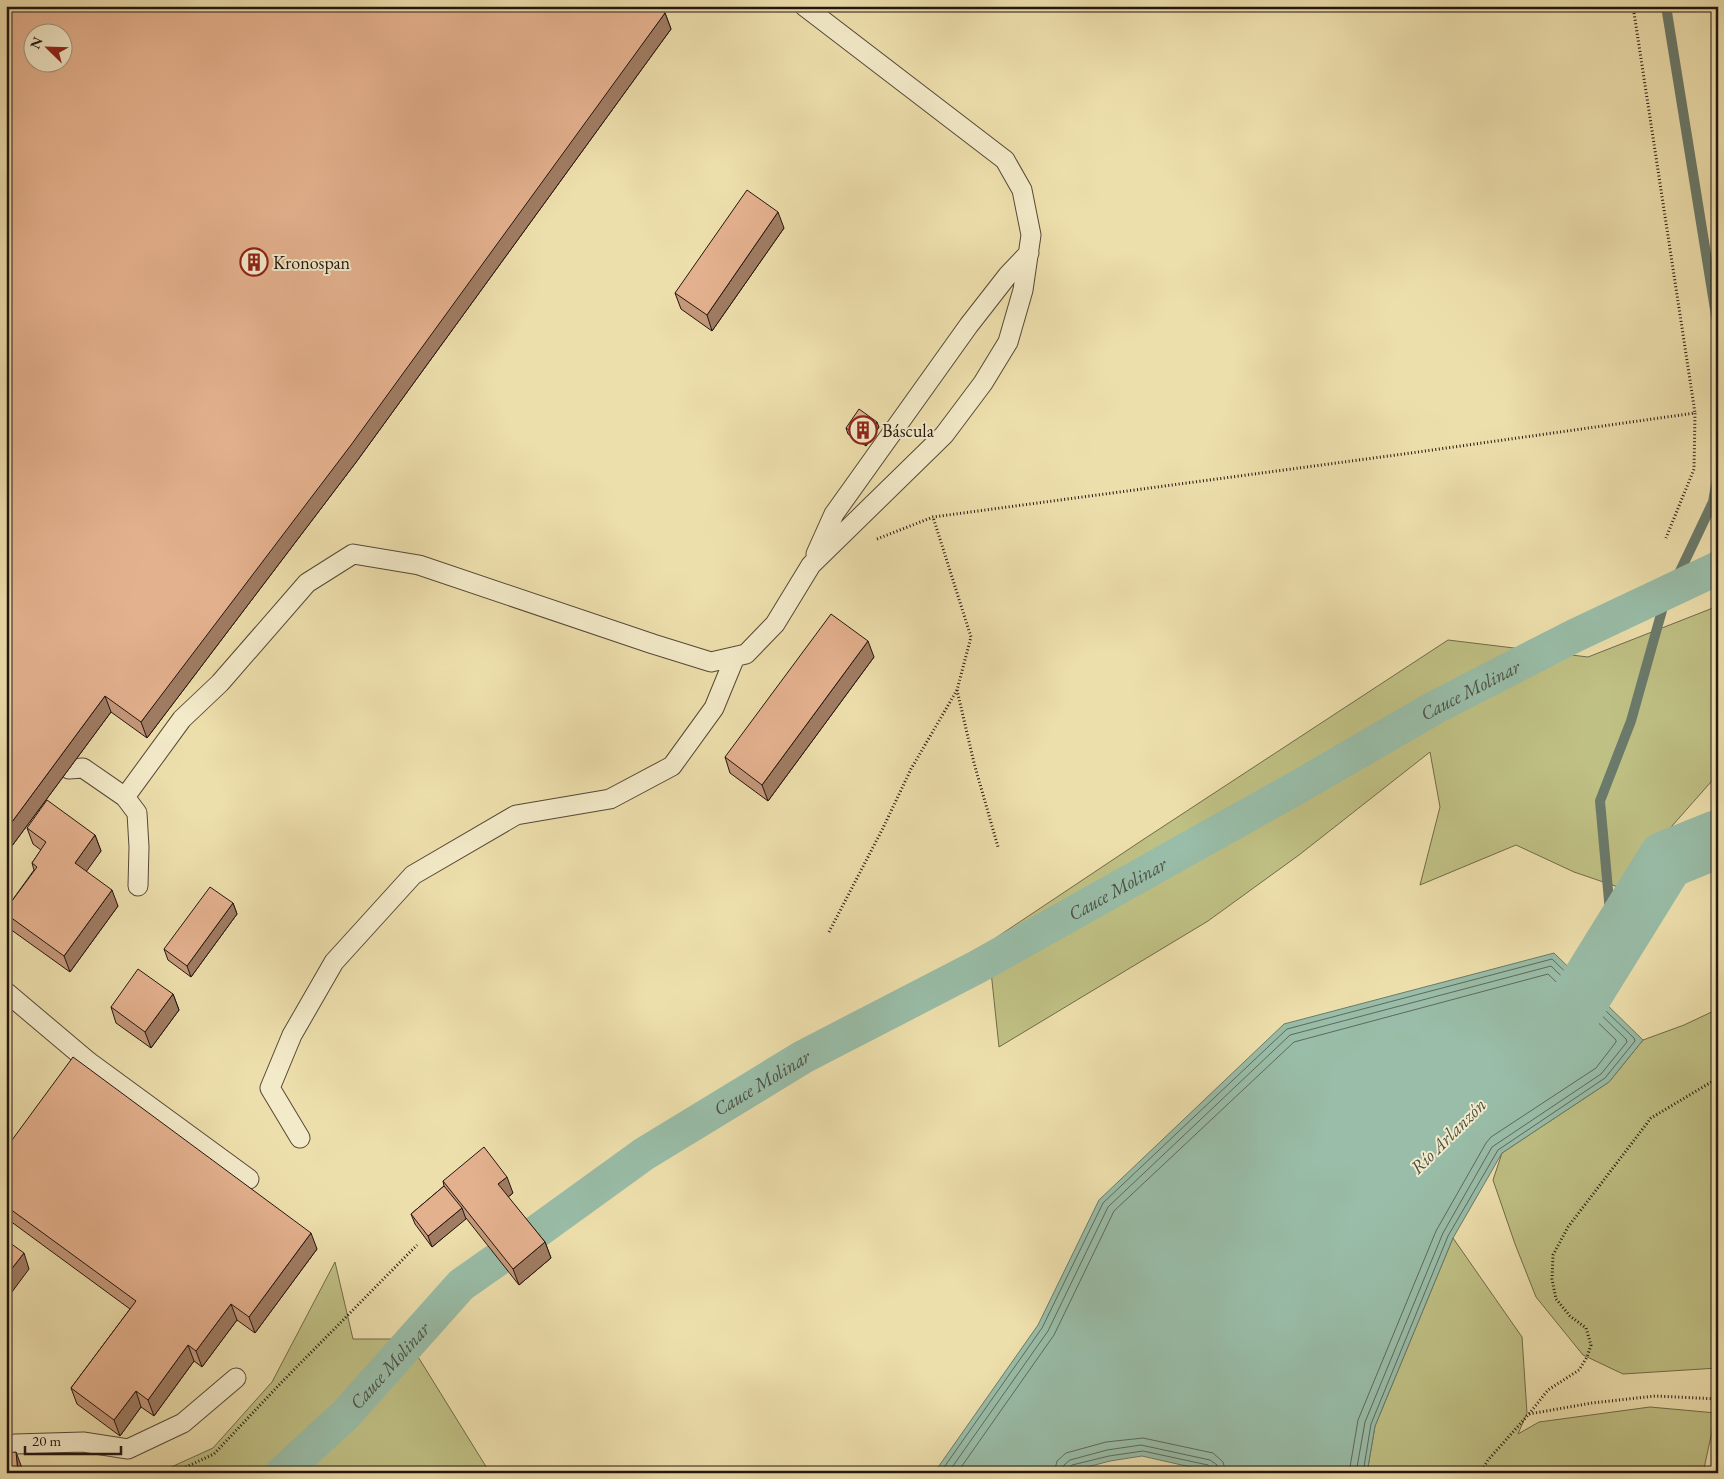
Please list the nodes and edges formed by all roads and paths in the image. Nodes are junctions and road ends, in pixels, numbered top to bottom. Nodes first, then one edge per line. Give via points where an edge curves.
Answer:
1 (804, 6) edge
2 (1634, 6) edge
3 (1029, 253) junction
4 (1695, 413) junction
5 (933, 517) junction
6 (1666, 538) dead end
7 (872, 541) dead end
8 (811, 564) junction
9 (735, 657) junction
10 (957, 690) junction
11 (69, 769) edge
12 (125, 797) junction
13 (998, 847) dead end
14 (138, 886) dead end
15 (829, 932) dead end
16 (6, 992) edge
17 (1718, 1078) edge
18 (300, 1138) dead end
19 (249, 1179) dead end
20 (417, 1245) dead end
21 (236, 1378) dead end
22 (1718, 1399) edge
23 (1530, 1414) junction
24 (6, 1448) edge
25 (173, 1473) edge
26 (1480, 1473) edge

1 - 3 lane via 1005,160 1022,190 1032,235
2 - 4 path
3 - 8 lane via 969,325 834,514
3 - 8 lane via 1023,290 1008,342 983,383 944,435
4 - 5 path
4 - 6 path via 1694,468
5 - 7 path
5 - 10 path via 971,637
8 - 9 lane via 775,624 746,654
9 - 12 lane via 711,662 419,566 353,554 307,582 220,683 182,719
9 - 18 lane via 714,708 672,766 610,799 516,814 414,875 334,962 292,1035 270,1088
10 - 13 path
10 - 15 path via 911,769
11 - 12 lane via 83,768
12 - 14 lane via 136,813
16 - 19 lane via 89,1062
17 - 23 path via 1650,1118 1568,1227 1553,1255 1552,1280 1556,1300 1586,1328 1591,1345 1579,1370 1548,1390
20 - 25 path via 214,1454
21 - 24 lane via 183,1423 128,1449 83,1442 15,1444
22 - 23 path via 1655,1396
23 - 26 path

